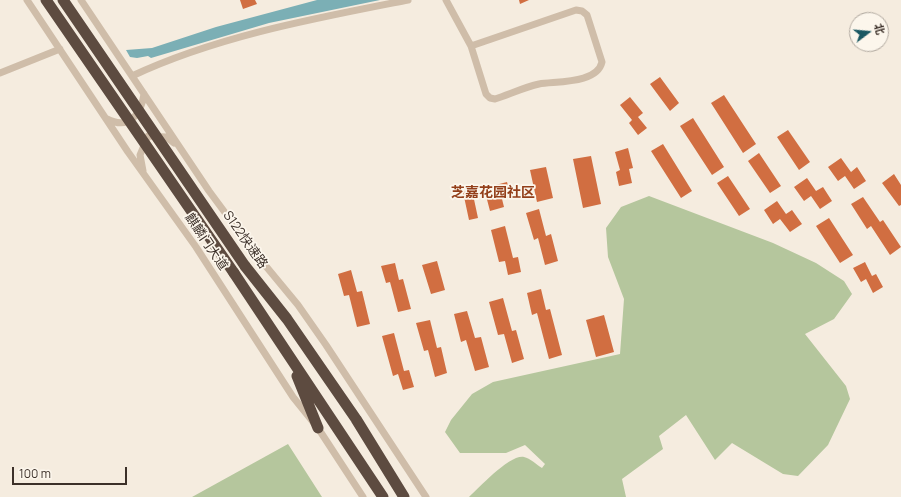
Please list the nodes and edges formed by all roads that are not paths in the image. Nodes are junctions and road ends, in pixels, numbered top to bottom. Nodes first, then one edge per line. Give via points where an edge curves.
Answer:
1 (27, 0) edge
2 (46, 0) edge
3 (63, 0) edge
4 (81, 0) edge
5 (408, 0) edge
6 (446, 0) edge
7 (471, 46) junction
8 (60, 49) junction
9 (0, 73) edge
10 (132, 76) junction
11 (144, 94) junction
12 (106, 119) junction
13 (179, 147) junction
14 (143, 172) junction
15 (289, 355) junction
16 (318, 428) junction
17 (363, 497) edge
18 (384, 497) edge
19 (404, 497) edge
20 (426, 497) edge

1 - 8 street, 麒麟门大道
2 - 15 highway, bridge
3 - 19 highway, S122快速路, bridge via 246,266 287,319 352,413
4 - 10 street
5 - 10 street via 253,34 156,65
6 - 7 street
7 - 7 street via 486,94 495,99 539,84 572,81 596,73 602,62 587,15 576,10
8 - 9 street
8 - 12 street, 麒麟门大道
10 - 11 street
11 - 12 street via 142,106 135,118 123,124
11 - 13 street
12 - 14 street, 麒麟门大道
13 - 14 street via 166,137 148,136 140,155
13 - 20 street via 255,253 298,305
14 - 16 street, 麒麟门大道 via 196,247 293,397
15 - 16 highway
15 - 18 highway
16 - 17 street, 麒麟门大道

